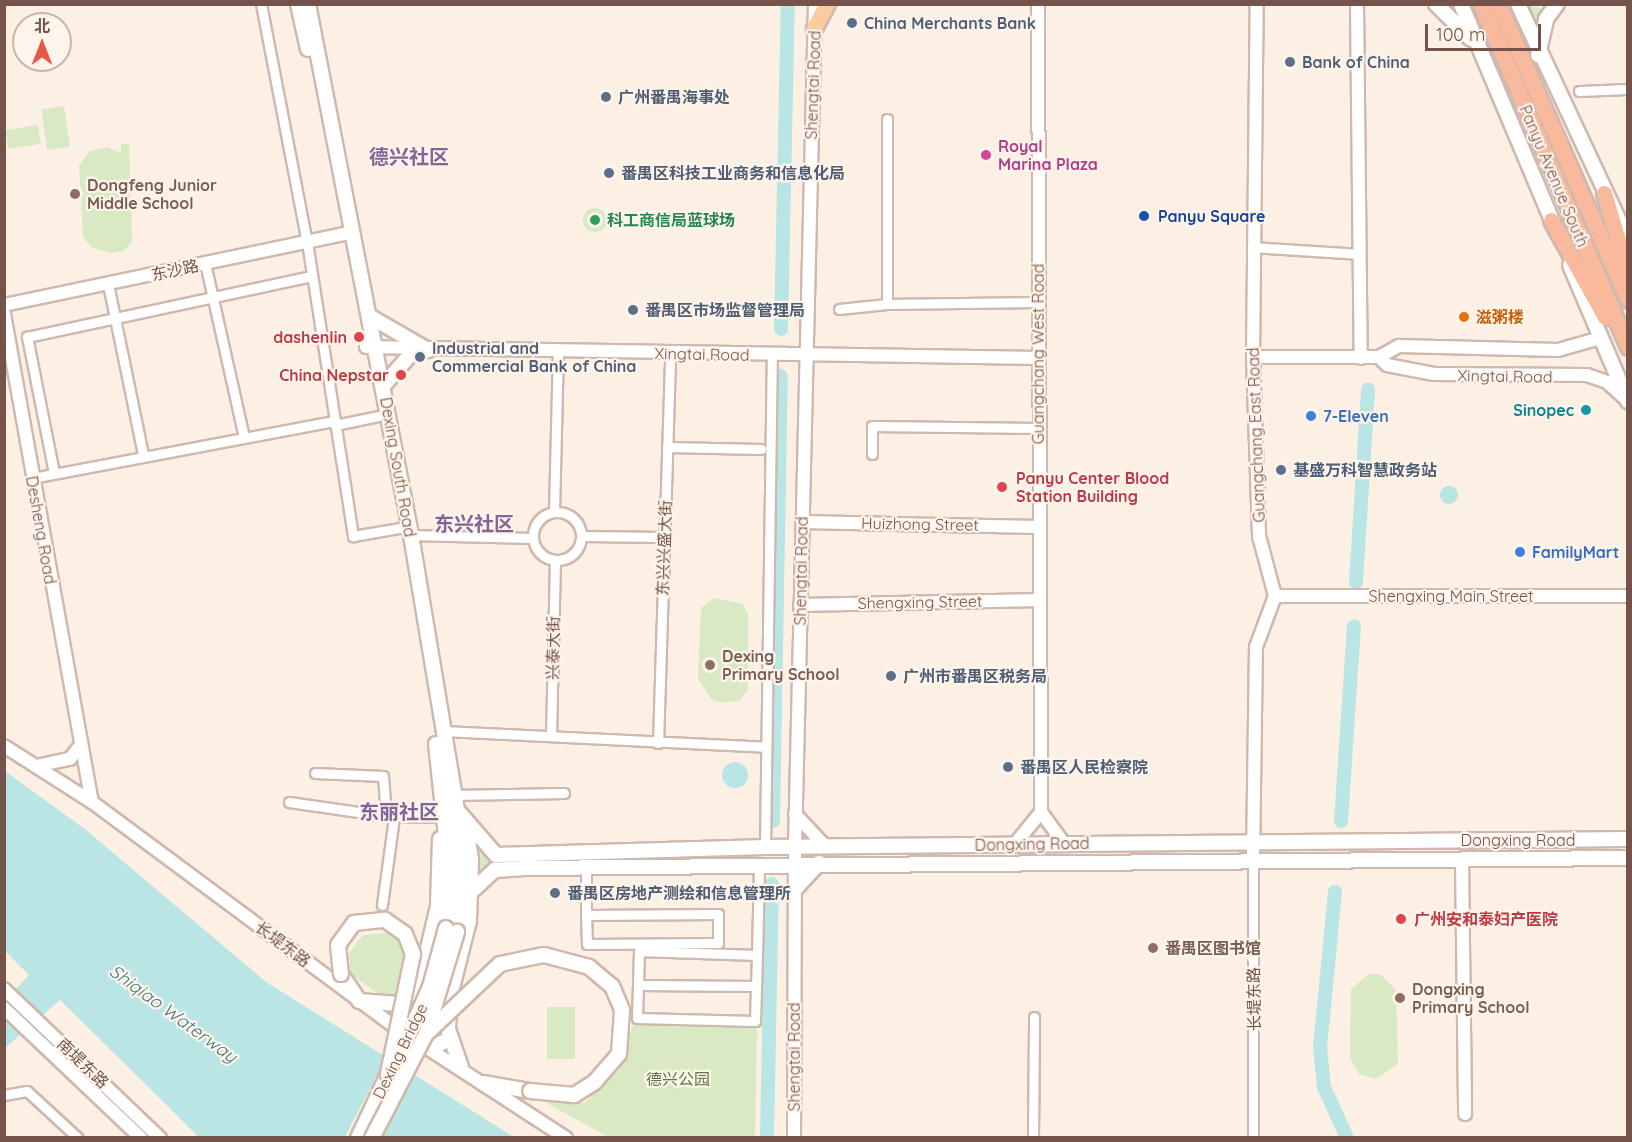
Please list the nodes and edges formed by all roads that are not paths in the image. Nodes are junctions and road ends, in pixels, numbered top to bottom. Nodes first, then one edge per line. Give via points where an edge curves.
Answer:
1 (261, 4) edge
2 (298, 4) edge
3 (309, 4) edge
4 (814, 4) edge
5 (827, 4) edge
6 (1038, 4) edge
7 (1257, 4) edge
8 (1357, 4) edge
9 (1436, 4) edge
10 (1461, 4) edge
11 (1481, 4) edge
12 (1498, 4) edge
13 (1518, 4) edge
14 (1557, 4) edge
15 (814, 28) junction
16 (1476, 44) junction
17 (1538, 57) junction
18 (1628, 89) edge
19 (1579, 91) dead end
20 (887, 119) dead end
21 (1541, 127) junction
22 (1604, 193) junction
23 (1551, 220) junction
24 (1626, 232) edge
25 (345, 234) junction
26 (307, 242) junction
27 (1252, 247) junction
28 (1360, 254) junction
29 (206, 263) junction
30 (1628, 273) edge
31 (312, 276) junction
32 (108, 284) junction
33 (213, 297) junction
34 (1628, 300) edge
35 (1038, 302) junction
36 (887, 304) junction
37 (4, 305) edge
38 (839, 309) dead end
39 (4, 314) edge
40 (369, 315) junction
41 (115, 320) junction
42 (1600, 338) junction
43 (371, 347) junction
44 (1628, 347) edge
45 (428, 350) junction
46 (558, 352) junction
47 (670, 354) junction
48 (772, 355) junction
49 (805, 356) junction
50 (1253, 357) junction
51 (1379, 357) junction
52 (1038, 358) junction
53 (1361, 358) junction
54 (1628, 360) edge
55 (383, 386) junction
56 (1627, 400) edge
57 (379, 417) junction
58 (335, 423) junction
59 (1038, 428) junction
60 (244, 436) junction
61 (668, 447) junction
62 (761, 449) dead end
63 (872, 454) dead end
64 (143, 455) junction
65 (54, 473) junction
66 (32, 478) junction
67 (554, 512) junction
68 (802, 522) junction
69 (1039, 527) junction
70 (405, 531) junction
71 (582, 536) junction
72 (665, 537) junction
73 (532, 538) junction
74 (555, 561) junction
75 (1275, 596) junction
76 (1628, 596) edge
77 (1040, 600) junction
78 (800, 605) junction
79 (443, 731) junction
80 (551, 736) junction
81 (658, 743) junction
82 (4, 746) edge
83 (79, 747) junction
84 (766, 747) junction
85 (36, 766) junction
86 (315, 773) dead end
87 (441, 777) junction
88 (564, 793) dead end
89 (454, 795) junction
90 (92, 802) junction
91 (289, 802) dead end
92 (1041, 812) junction
93 (795, 814) junction
94 (461, 816) junction
95 (390, 817) junction
96 (441, 817) junction
97 (1628, 839) edge
98 (1253, 842) junction
99 (1016, 844) junction
100 (1064, 844) junction
101 (765, 846) junction
102 (795, 846) junction
103 (825, 846) junction
104 (861, 846) junction
105 (728, 848) junction
106 (1628, 858) edge
107 (1462, 859) junction
108 (1252, 860) junction
109 (819, 863) junction
110 (862, 863) junction
111 (728, 864) junction
112 (759, 864) junction
113 (795, 864) junction
114 (586, 867) junction
115 (795, 890) junction
116 (471, 892) junction
117 (382, 905) dead end
118 (586, 915) junction
119 (451, 930) junction
120 (757, 955) junction
121 (638, 985) junction
122 (419, 986) junction
123 (756, 986) junction
124 (4, 989) edge
125 (451, 994) junction
126 (359, 1000) junction
127 (4, 1008) edge
128 (1034, 1017) dead end
129 (426, 1034) junction
130 (450, 1039) junction
131 (430, 1048) junction
132 (462, 1067) junction
133 (388, 1074) junction
134 (483, 1083) junction
135 (4, 1095) edge
136 (1465, 1114) dead end
137 (78, 1137) edge
138 (141, 1137) edge
139 (160, 1137) edge
140 (358, 1137) edge
141 (372, 1137) edge
142 (566, 1137) edge
143 (794, 1137) edge
144 (1033, 1137) edge
145 (1253, 1137) edge

1 - 26 street
2 - 25 main road, Dexing South Road
3 - 40 main road, Dexing South Road
4 - 15 street, Shengtai Road
5 - 15 main road
6 - 35 street, Guangchang West Road
7 - 27 street, Guangchang East Road
8 - 28 street
9 - 16 main road
10 - 16 main road
11 - 21 highway, Panyu Avenue South
12 - 21 highway, Panyu Avenue South
13 - 17 main road
14 - 17 main road via 1546,19
15 - 49 street, Shengtai Road
16 - 23 main road
17 - 22 main road
18 - 19 street
20 - 36 street
21 - 34 highway, Panyu Avenue South
21 - 44 highway, Panyu Avenue South
22 - 24 main road
22 - 30 highway
23 - 42 main road
23 - 54 highway
25 - 26 street, 东沙路
25 - 43 main road, Dexing South Road
26 - 29 street, 东沙路
26 - 31 street
27 - 28 street
27 - 50 street, Guangchang East Road
28 - 53 street
29 - 32 street, 东沙路
29 - 33 street
31 - 33 street
31 - 58 street
32 - 37 street, 东沙路
32 - 41 street
33 - 41 street
33 - 60 street
35 - 36 street
35 - 52 street, Guangchang West Road
36 - 38 street
39 - 66 street, Desheng Road
40 - 43 main road, Dexing South Road
40 - 45 main road
41 - 64 street
41 - 65 street via 27,337
42 - 51 street, Xingtai Road via 1558,350 1399,346
42 - 56 main road
43 - 45 street, Xingtai Road
43 - 55 main road, Dexing South Road
43 - 57 main road, Dexing South Road
45 - 46 street, Xingtai Road
45 - 55 main road via 410,355
46 - 47 street, Xingtai Road
46 - 67 street
47 - 48 street, Xingtai Road
47 - 61 street, 东兴兴盛大街
48 - 49 street, Xingtai Road
48 - 84 street
49 - 52 street, Xingtai Road
49 - 68 street, Shengtai Road
50 - 53 street, Xingtai Road
50 - 75 street, Guangchang East Road via 1259,536
51 - 53 street, Xingtai Road
51 - 56 street, Xingtai Road via 1388,365 1434,374 1587,375
52 - 59 street, Guangchang West Road
55 - 70 main road, Dexing South Road
57 - 58 street
57 - 70 main road, Dexing South Road
58 - 60 street
58 - 70 street via 353,536
59 - 63 street via 872,426
59 - 69 street, Guangchang West Road
60 - 64 street
61 - 62 street
61 - 72 street, 东兴兴盛大街
64 - 65 street
65 - 66 street
66 - 83 street, Desheng Road
67 - 71 street via 573,518
67 - 73 street via 536,523
68 - 69 street, Huizhong Street
68 - 78 street, Shengtai Road
69 - 77 street, Guangchang West Road
70 - 73 street
70 - 79 main road, Dexing South Road
70 - 87 main road, Dexing South Road
71 - 72 street
71 - 74 street via 576,551
72 - 81 street, 东兴兴盛大街
73 - 74 street via 538,552
74 - 80 street, 兴泰大街
75 - 76 street, Shengxing Main Street
75 - 98 street via 1256,647
77 - 78 street, Shengxing Street
77 - 92 street, Guangchang West Road
78 - 93 street, Shengtai Road
79 - 80 street
79 - 89 main road, Dexing South Road
80 - 81 street
81 - 84 street
82 - 85 street, 长堤东路
83 - 85 street via 70,759
83 - 90 street, Desheng Road
84 - 101 street
85 - 90 street, 长堤东路
86 - 95 street via 383,776
87 - 96 main road
87 - 119 main road, Dexing South Road via 451,882
88 - 89 street
89 - 94 main road, Dexing South Road
90 - 126 street, 长堤东路
91 - 95 street
92 - 99 street
92 - 100 street
93 - 102 street, Shengtai Road
93 - 103 street
94 - 105 main road, Dongxing Road via 496,855
94 - 116 main road
94 - 119 main road, Dexing South Road via 462,880
95 - 96 street
95 - 117 street
96 - 122 main road via 438,906
97 - 98 main road, Dongxing Road
98 - 100 main road, Dongxing Road
98 - 108 street
99 - 100 main road, Dongxing Road
99 - 104 main road, Dongxing Road
101 - 102 main road, Dongxing Road
101 - 105 main road, Dongxing Road
102 - 103 main road, Dongxing Road
102 - 113 street, Shengtai Road
103 - 104 main road, Dongxing Road
104 - 110 main road
105 - 111 main road
106 - 107 main road, Dongxing Road
107 - 108 main road, Dongxing Road
107 - 136 street
108 - 110 main road, Dongxing Road
108 - 145 street, 长堤东路
109 - 110 main road, Dongxing Road
109 - 113 main road, Dongxing Road
109 - 115 main road
111 - 112 main road, Dongxing Road
111 - 114 main road, Dongxing Road
112 - 113 main road, Dongxing Road
112 - 120 street
113 - 115 street, Shengtai Road
114 - 116 main road, Dongxing Road via 495,870
114 - 118 street
115 - 143 street, Shengtai Road
116 - 125 main road
118 - 118 street via 718,914 718,943 587,944
119 - 129 main road, Dexing Bridge, bridge
119 - 133 main road, Dexing Bridge, bridge via 415,1025
120 - 121 street via 639,951
120 - 123 street
121 - 123 street
121 - 123 street via 637,1018 755,1022
122 - 125 main road via 426,1003 440,1003
122 - 126 main road via 399,1004
124 - 139 street, 南堤东路
125 - 130 main road
126 - 131 street, 长堤东路
126 - 133 main road, bridge via 341,974 338,945 354,923 385,920 405,934 412,954
127 - 138 street, 南堤东路
128 - 144 street
129 - 134 main road, bridge via 500,964 544,955 589,967 612,986 622,1010 619,1054 583,1091 530,1091
129 - 141 main road, Dexing Bridge, bridge
130 - 131 main road
130 - 132 main road
131 - 132 street, 长堤东路
132 - 134 street, 长堤东路
133 - 140 main road, Dexing Bridge
134 - 142 street, 长堤东路
135 - 137 street via 27,1091

